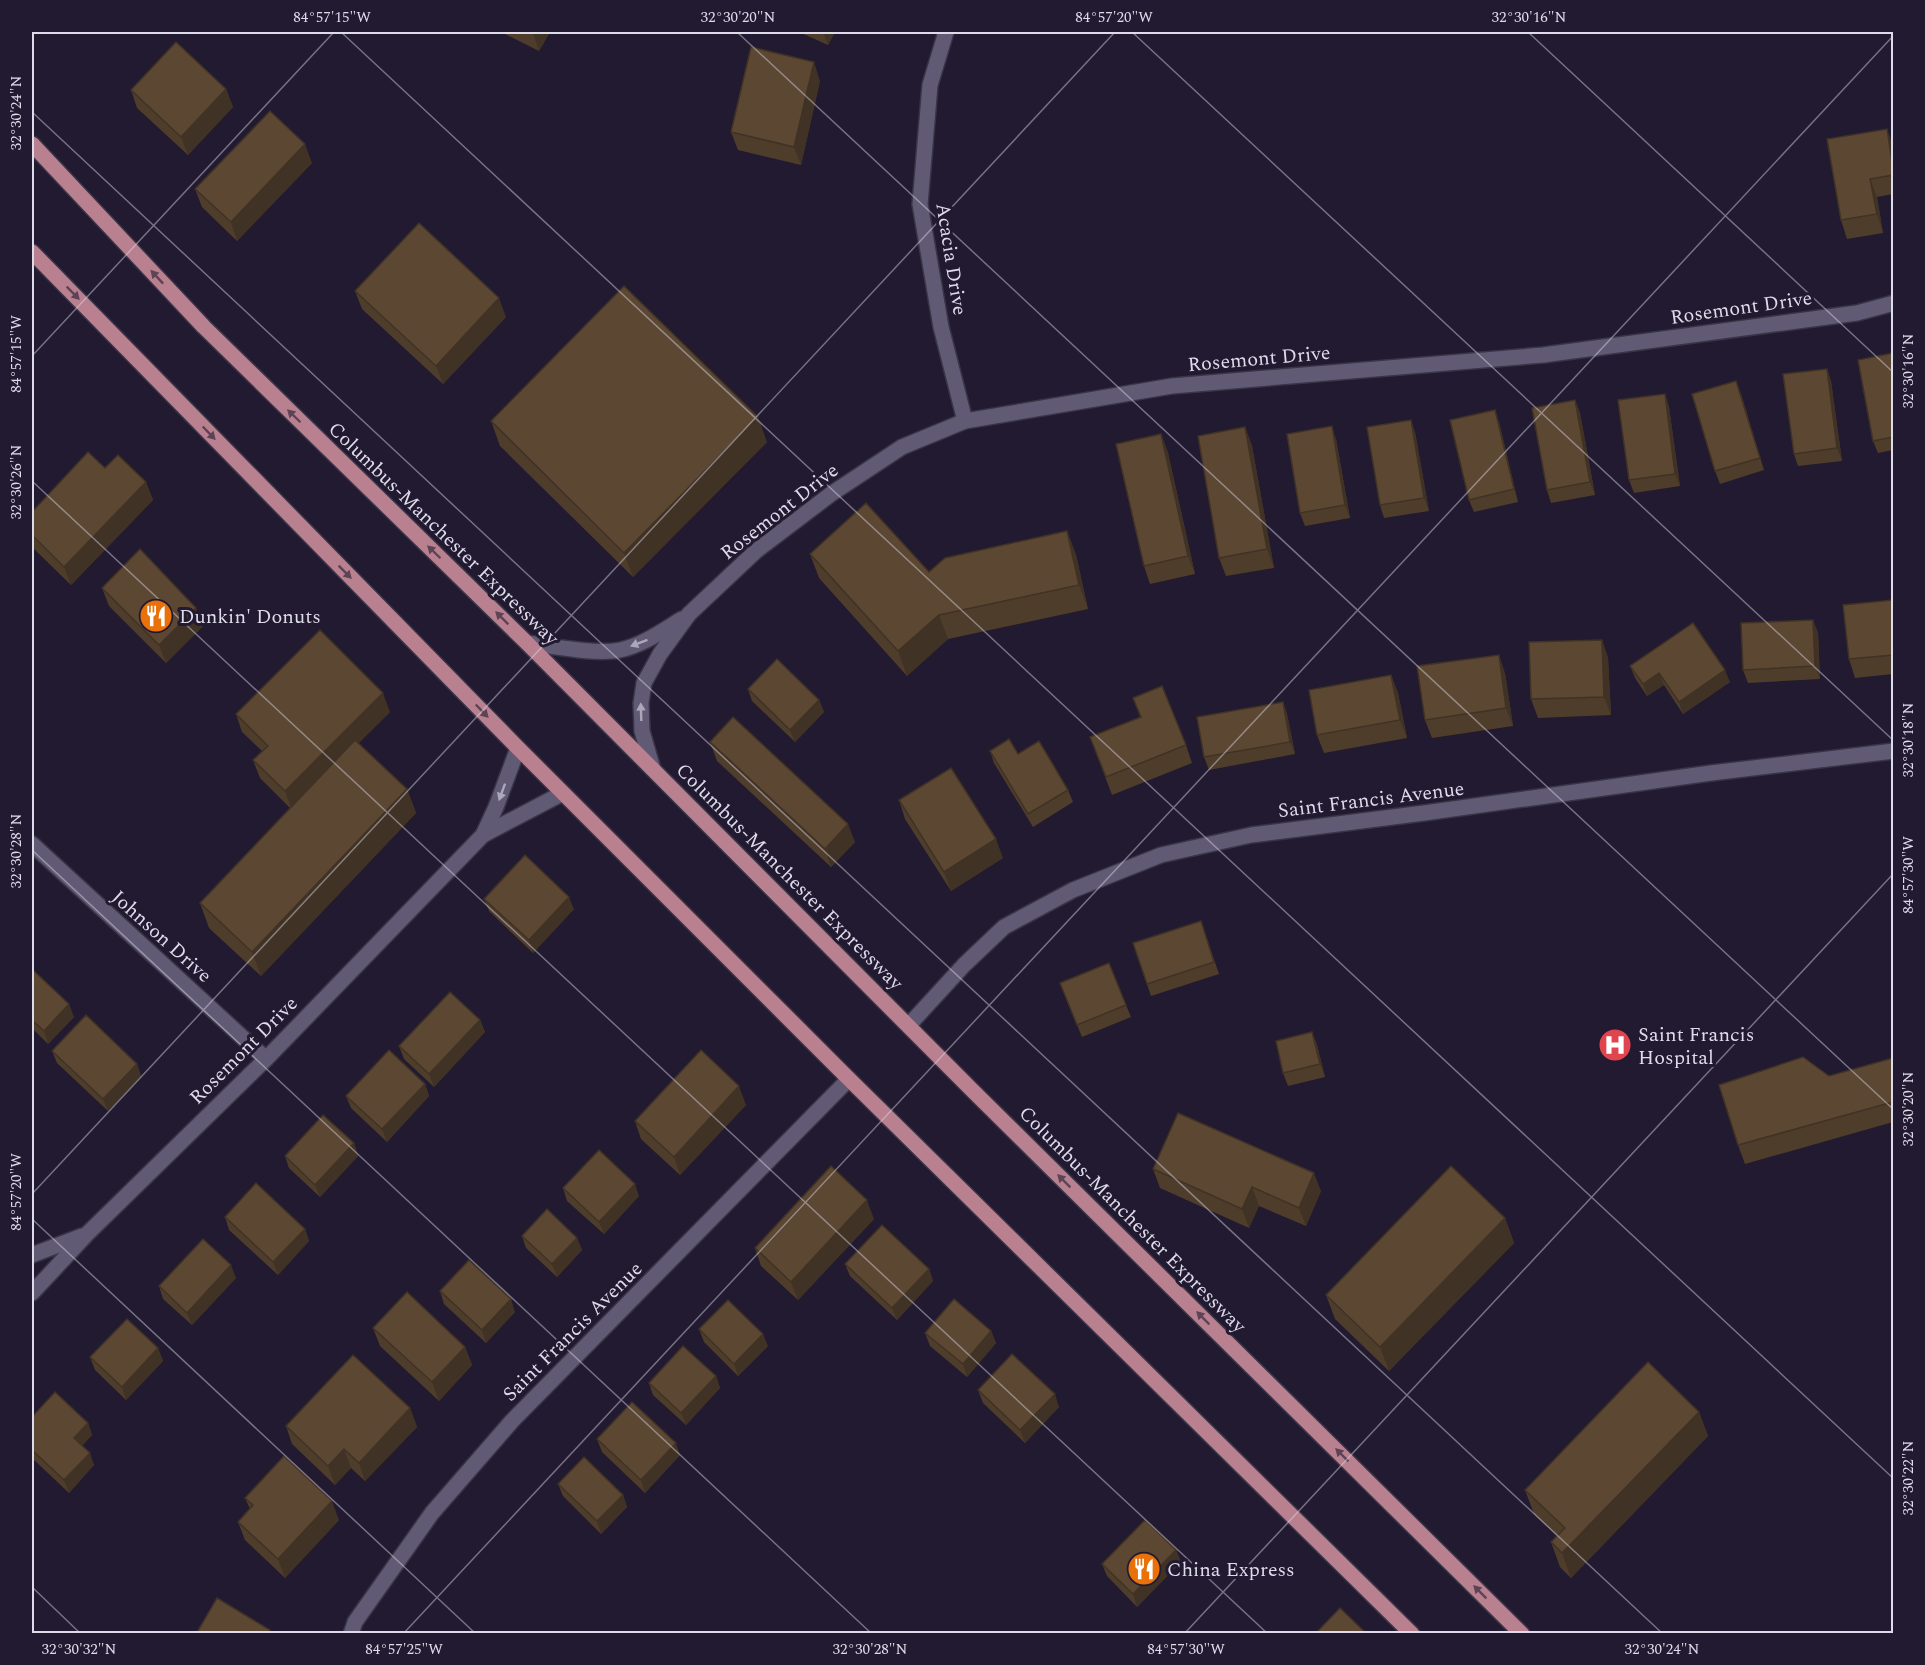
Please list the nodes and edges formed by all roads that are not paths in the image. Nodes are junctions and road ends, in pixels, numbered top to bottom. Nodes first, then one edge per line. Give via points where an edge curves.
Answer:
1 (946, 32) edge
2 (32, 144) edge
3 (32, 252) edge
4 (1893, 303) edge
5 (965, 421) junction
6 (689, 614) junction
7 (527, 643) junction
8 (518, 748) junction
9 (1893, 751) edge
10 (653, 769) junction
11 (563, 793) junction
12 (483, 835) junction
13 (32, 844) edge
14 (909, 1025) junction
15 (266, 1059) junction
16 (849, 1079) junction
17 (87, 1234) junction
18 (32, 1255) edge
19 (32, 1293) edge
20 (351, 1634) edge
21 (1412, 1634) edge
22 (1522, 1634) edge

1 - 5 street, Acacia Drive via 930,85 920,204 941,327
7 -> 2 main road, Columbus-Manchester Expressway via 204,327
3 -> 8 main road
4 - 5 street, Rosemont Drive via 1857,313 1543,355 1172,386
5 - 6 street, Rosemont Drive via 902,447 831,494 756,551
6 -> 7 street, Rosemont Drive via 645,642 619,650
10 -> 6 street, Rosemont Drive via 642,731 644,682
7 - 10 main road, Columbus-Manchester Expressway
8 - 11 main road
8 -> 12 street, Rosemont Drive
9 - 14 street, Saint Francis Avenue via 1251,835 1161,855 1073,890 1005,927
10 - 14 main road, Columbus-Manchester Expressway
11 - 12 street, Rosemont Drive
11 - 16 main road
12 - 15 street, Rosemont Drive
13 - 15 street, Johnson Drive
22 -> 14 main road, Columbus-Manchester Expressway
15 - 17 street, Rosemont Drive
16 - 20 street, Saint Francis Avenue via 512,1421 432,1513 355,1622
16 - 21 main road
17 - 18 street
17 - 19 street, Rosemont Drive

